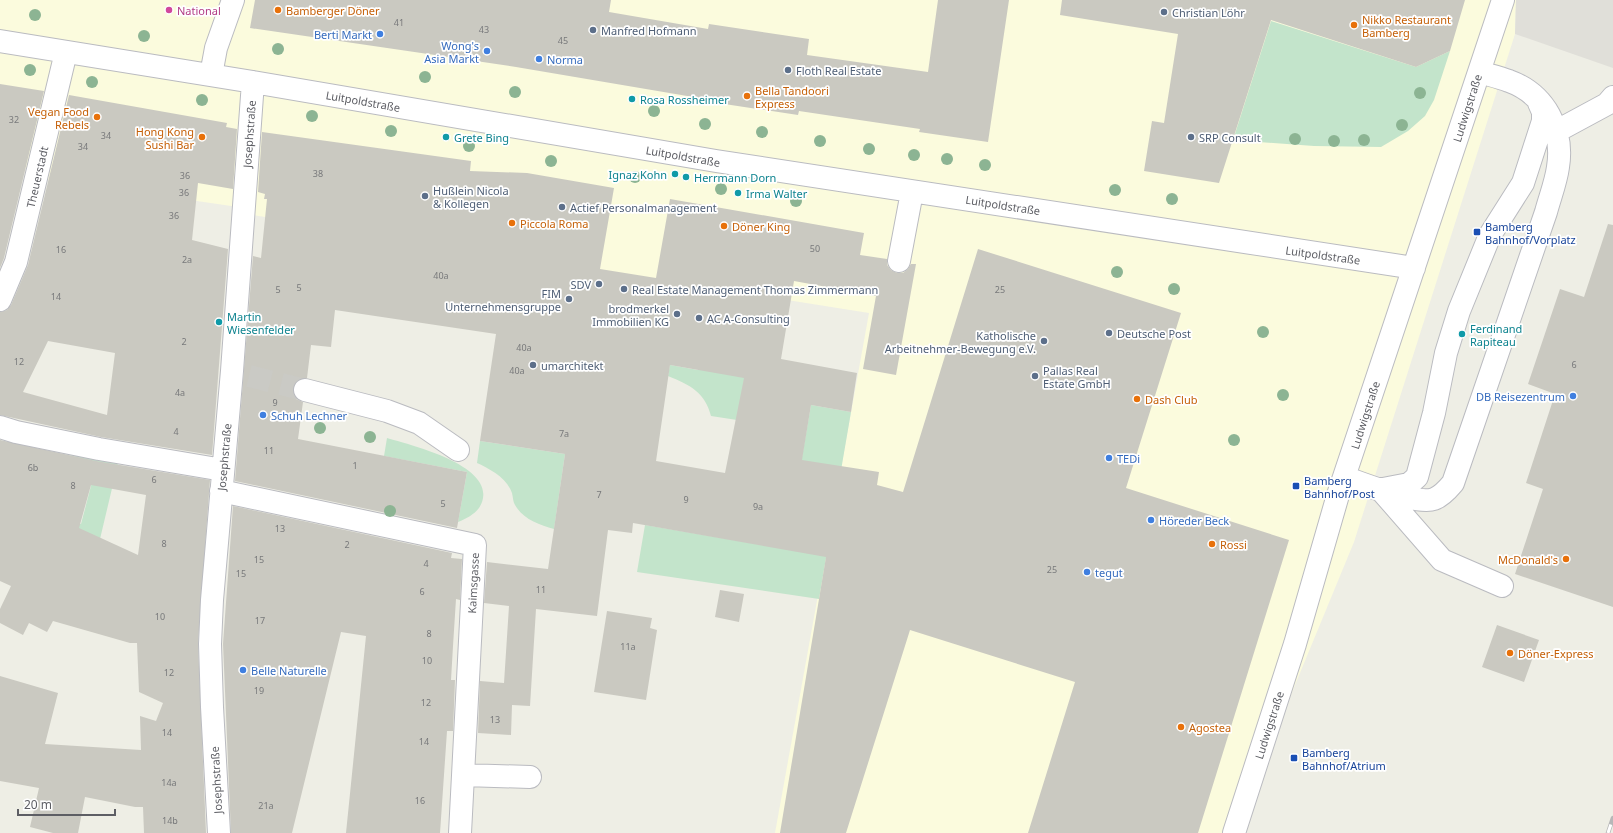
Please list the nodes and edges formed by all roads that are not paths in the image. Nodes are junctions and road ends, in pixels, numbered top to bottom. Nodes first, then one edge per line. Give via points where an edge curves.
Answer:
1 (233, 0) edge
2 (1503, 0) edge
3 (0, 41) edge
4 (66, 52) junction
5 (1479, 72) junction
6 (211, 75) junction
7 (253, 82) junction
8 (1613, 97) edge
9 (1538, 100) junction
10 (1557, 131) junction
11 (912, 192) junction
12 (900, 261) dead end
13 (1414, 268) junction
14 (0, 300) edge
15 (305, 390) tunnel mouth
16 (0, 427) edge
17 (458, 450) dead end
18 (1344, 477) junction
19 (222, 480) junction
20 (1380, 489) junction
21 (1502, 586) dead end
22 (464, 775) junction
23 (530, 776) dead end
24 (219, 833) edge
25 (460, 833) edge
26 (1234, 833) edge

1 - 6 street via 216,48
2 - 5 street, Ludwigstraße
3 - 4 street, Luitpoldstraße
4 - 6 street, Luitpoldstraße
4 - 14 street, Theuerstadt via 16,262
5 - 9 street via 1510,81
5 - 13 street, Ludwigstraße
6 - 7 street, Luitpoldstraße
7 - 11 street, Luitpoldstraße via 716,162
7 - 19 street, Josephstraße via 241,374
8 - 10 street via 1607,104
9 - 10 street via 1552,117
9 - 20 street via 1543,112 1540,132 1523,183 1490,235 1459,310 1416,477 1409,484
10 - 20 street via 1558,168 1546,212 1454,483 1435,498 1423,501
11 - 12 street
11 - 13 street, Luitpoldstraße
13 - 18 street, Ludwigstraße
15 - 17 street via 394,413 419,423
16 - 19 street
18 - 20 street
18 - 26 street, Ludwigstraße via 1295,644
19 - 22 street, Kaimsgasse via 475,545
19 - 24 street, Josephstraße via 210,644
20 - 21 street via 1442,560
22 - 23 street
22 - 25 street, Kaimsgasse

